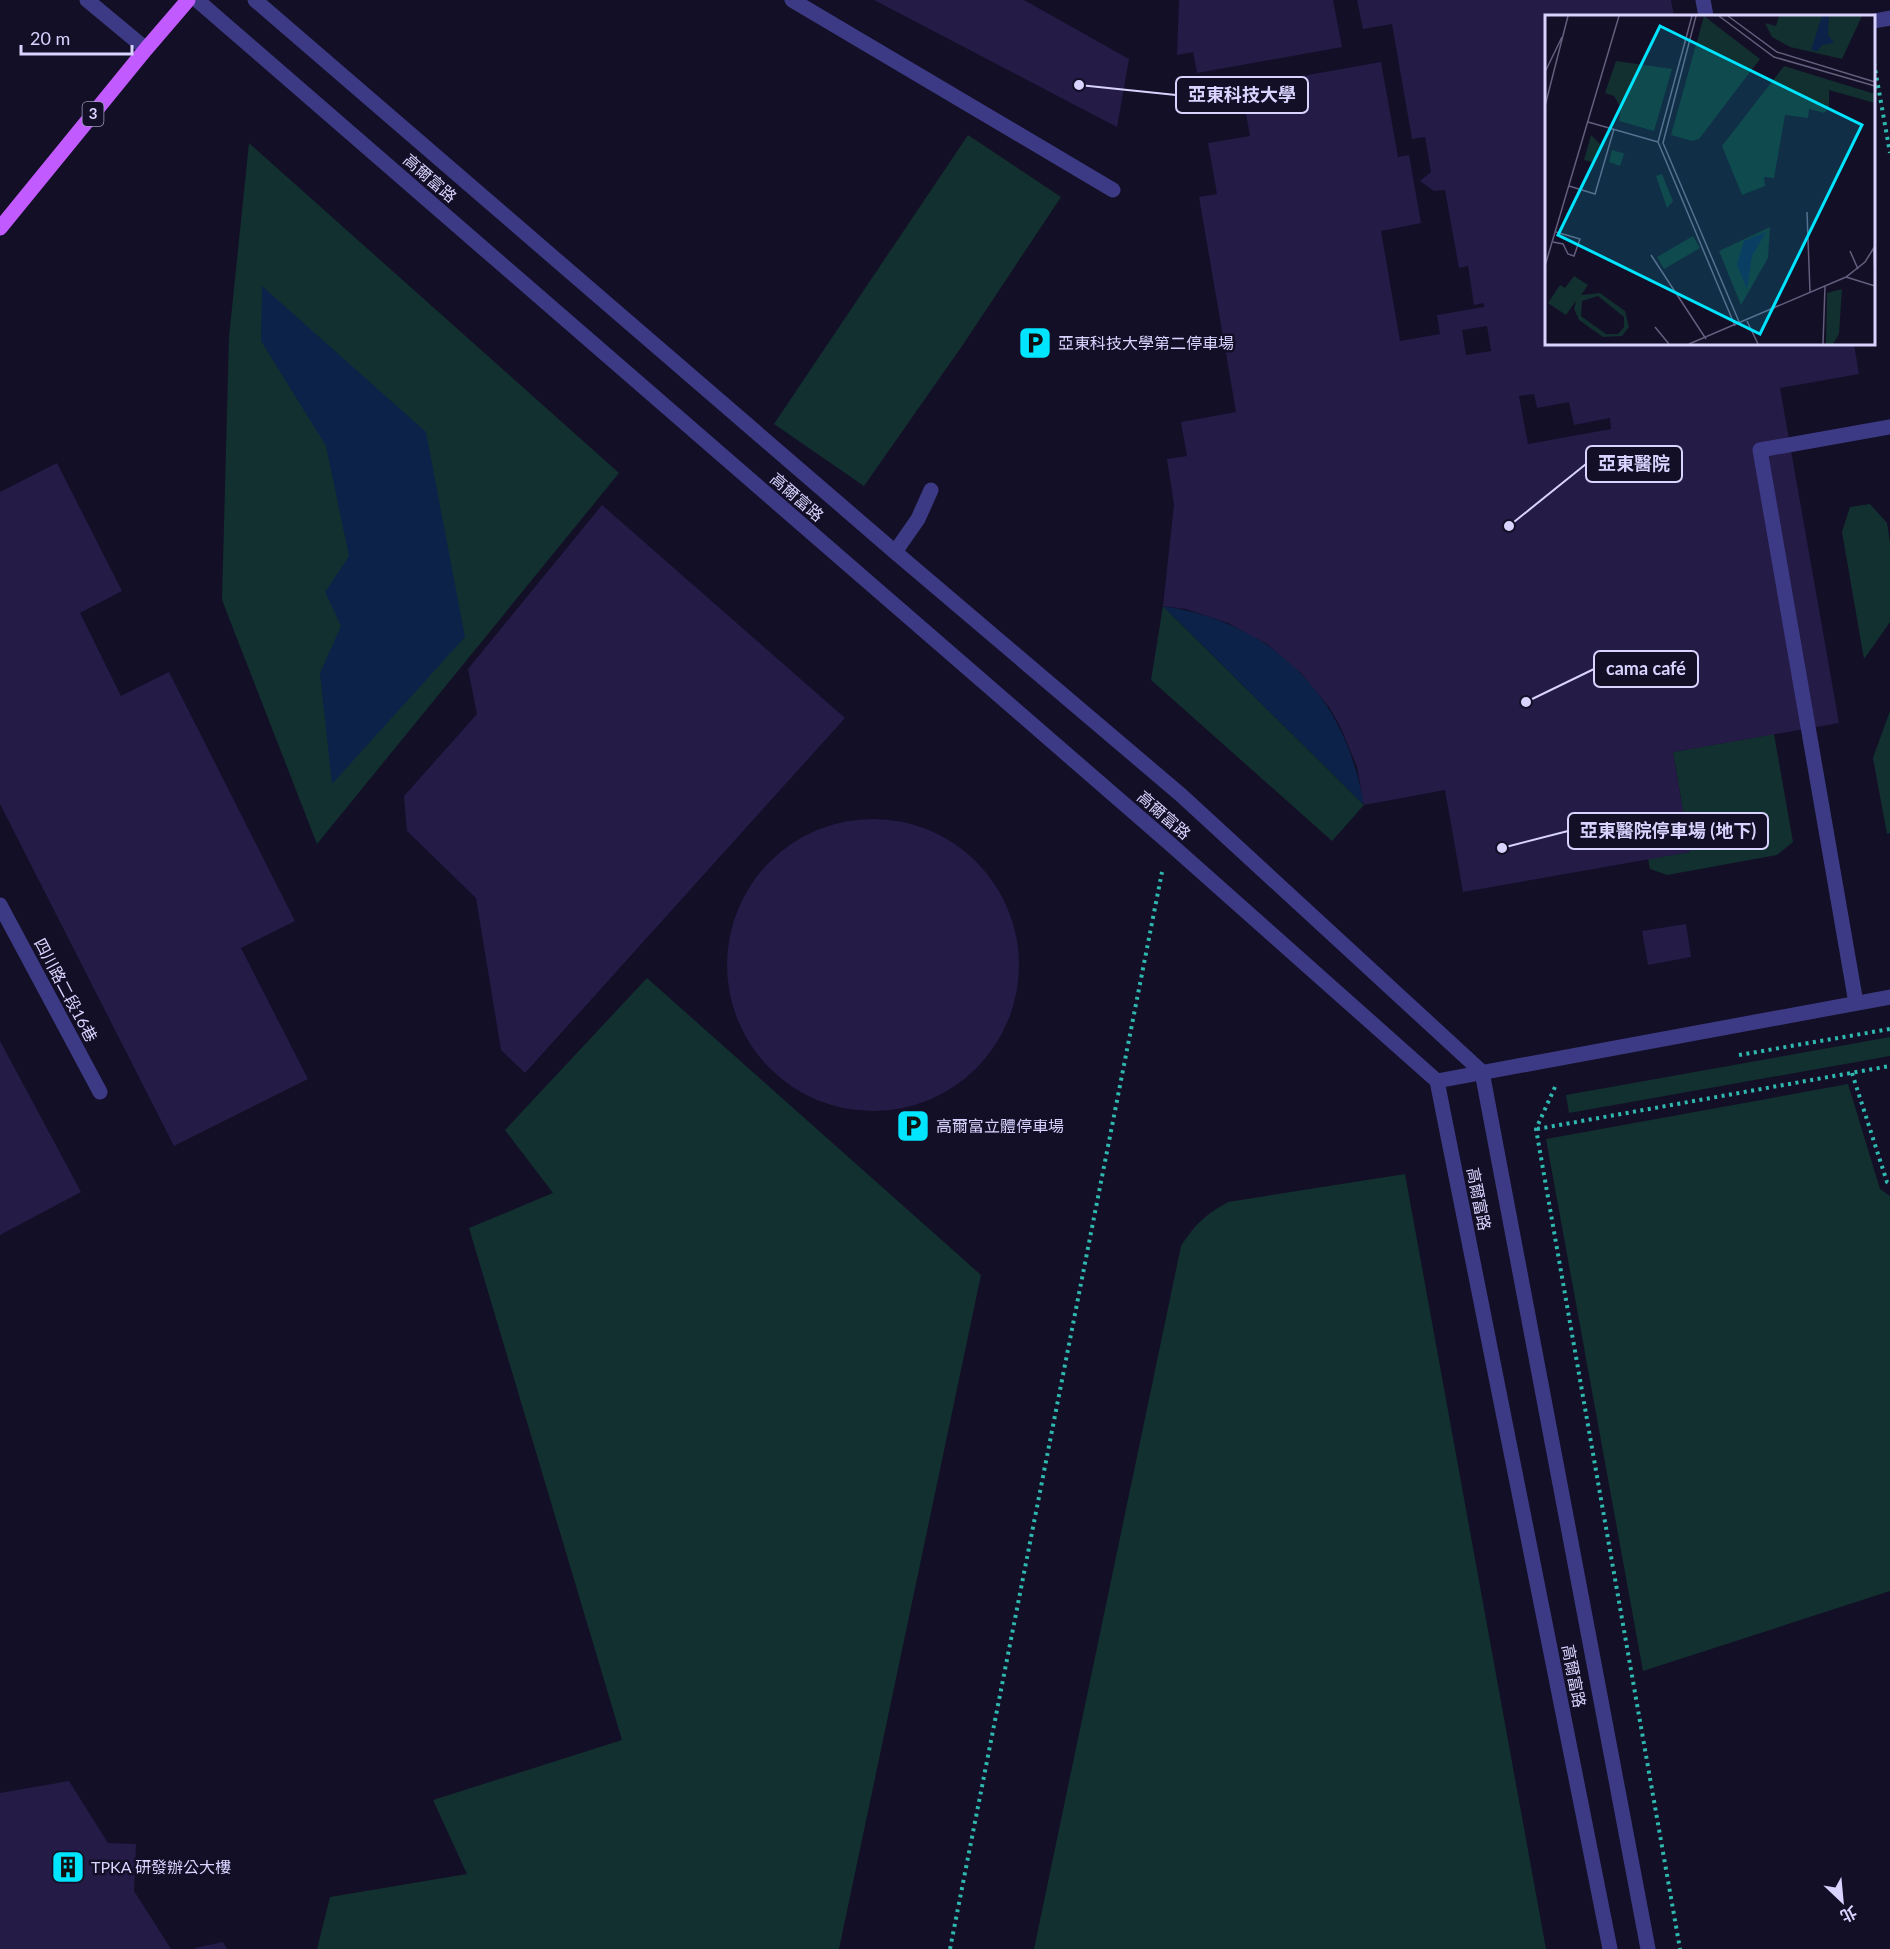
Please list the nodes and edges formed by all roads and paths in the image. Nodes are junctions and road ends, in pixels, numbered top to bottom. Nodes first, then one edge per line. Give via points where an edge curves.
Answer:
1 (87, 0) edge
2 (188, 0) edge
3 (197, 0) edge
4 (255, 0) edge
5 (792, 0) edge
6 (1703, 0) edge
7 (1706, 15) edge
8 (1890, 18) edge
9 (1875, 21) edge
10 (146, 49) junction
11 (1875, 69) edge
12 (1890, 153) edge
13 (1113, 189) dead end
14 (0, 228) edge
15 (1890, 427) edge
16 (932, 490) dead end
17 (895, 552) junction
18 (1168, 842) junction
19 (0, 905) edge
20 (1890, 997) edge
21 (1856, 1003) junction
22 (1890, 1066) edge
23 (1482, 1072) junction
24 (1852, 1073) junction
25 (1437, 1081) junction
26 (1555, 1087) dead end
27 (100, 1092) dead end
28 (1536, 1129) junction
29 (1890, 1184) edge
30 (950, 1949) edge
31 (1610, 1949) edge
32 (1648, 1949) edge
33 (1680, 1949) edge

1 - 10 street
2 - 10 main road, 3
3 - 18 street, 高爾富路
4 - 17 street, 高爾富路
5 - 13 street
6 - 7 street
8 - 9 street
10 - 14 main road, 3
11 - 12 path
15 - 21 street via 1760,450
16 - 17 street
17 - 23 street, 高爾富路 via 1180,795
18 - 25 street, 高爾富路
18 - 30 path
19 - 27 street, 四川路二段16巷
20 - 21 street
21 - 23 street
22 - 24 path
23 - 25 street
23 - 32 street, 高爾富路
24 - 28 path
24 - 29 path
25 - 31 street, 高爾富路
26 - 28 path
28 - 33 path

